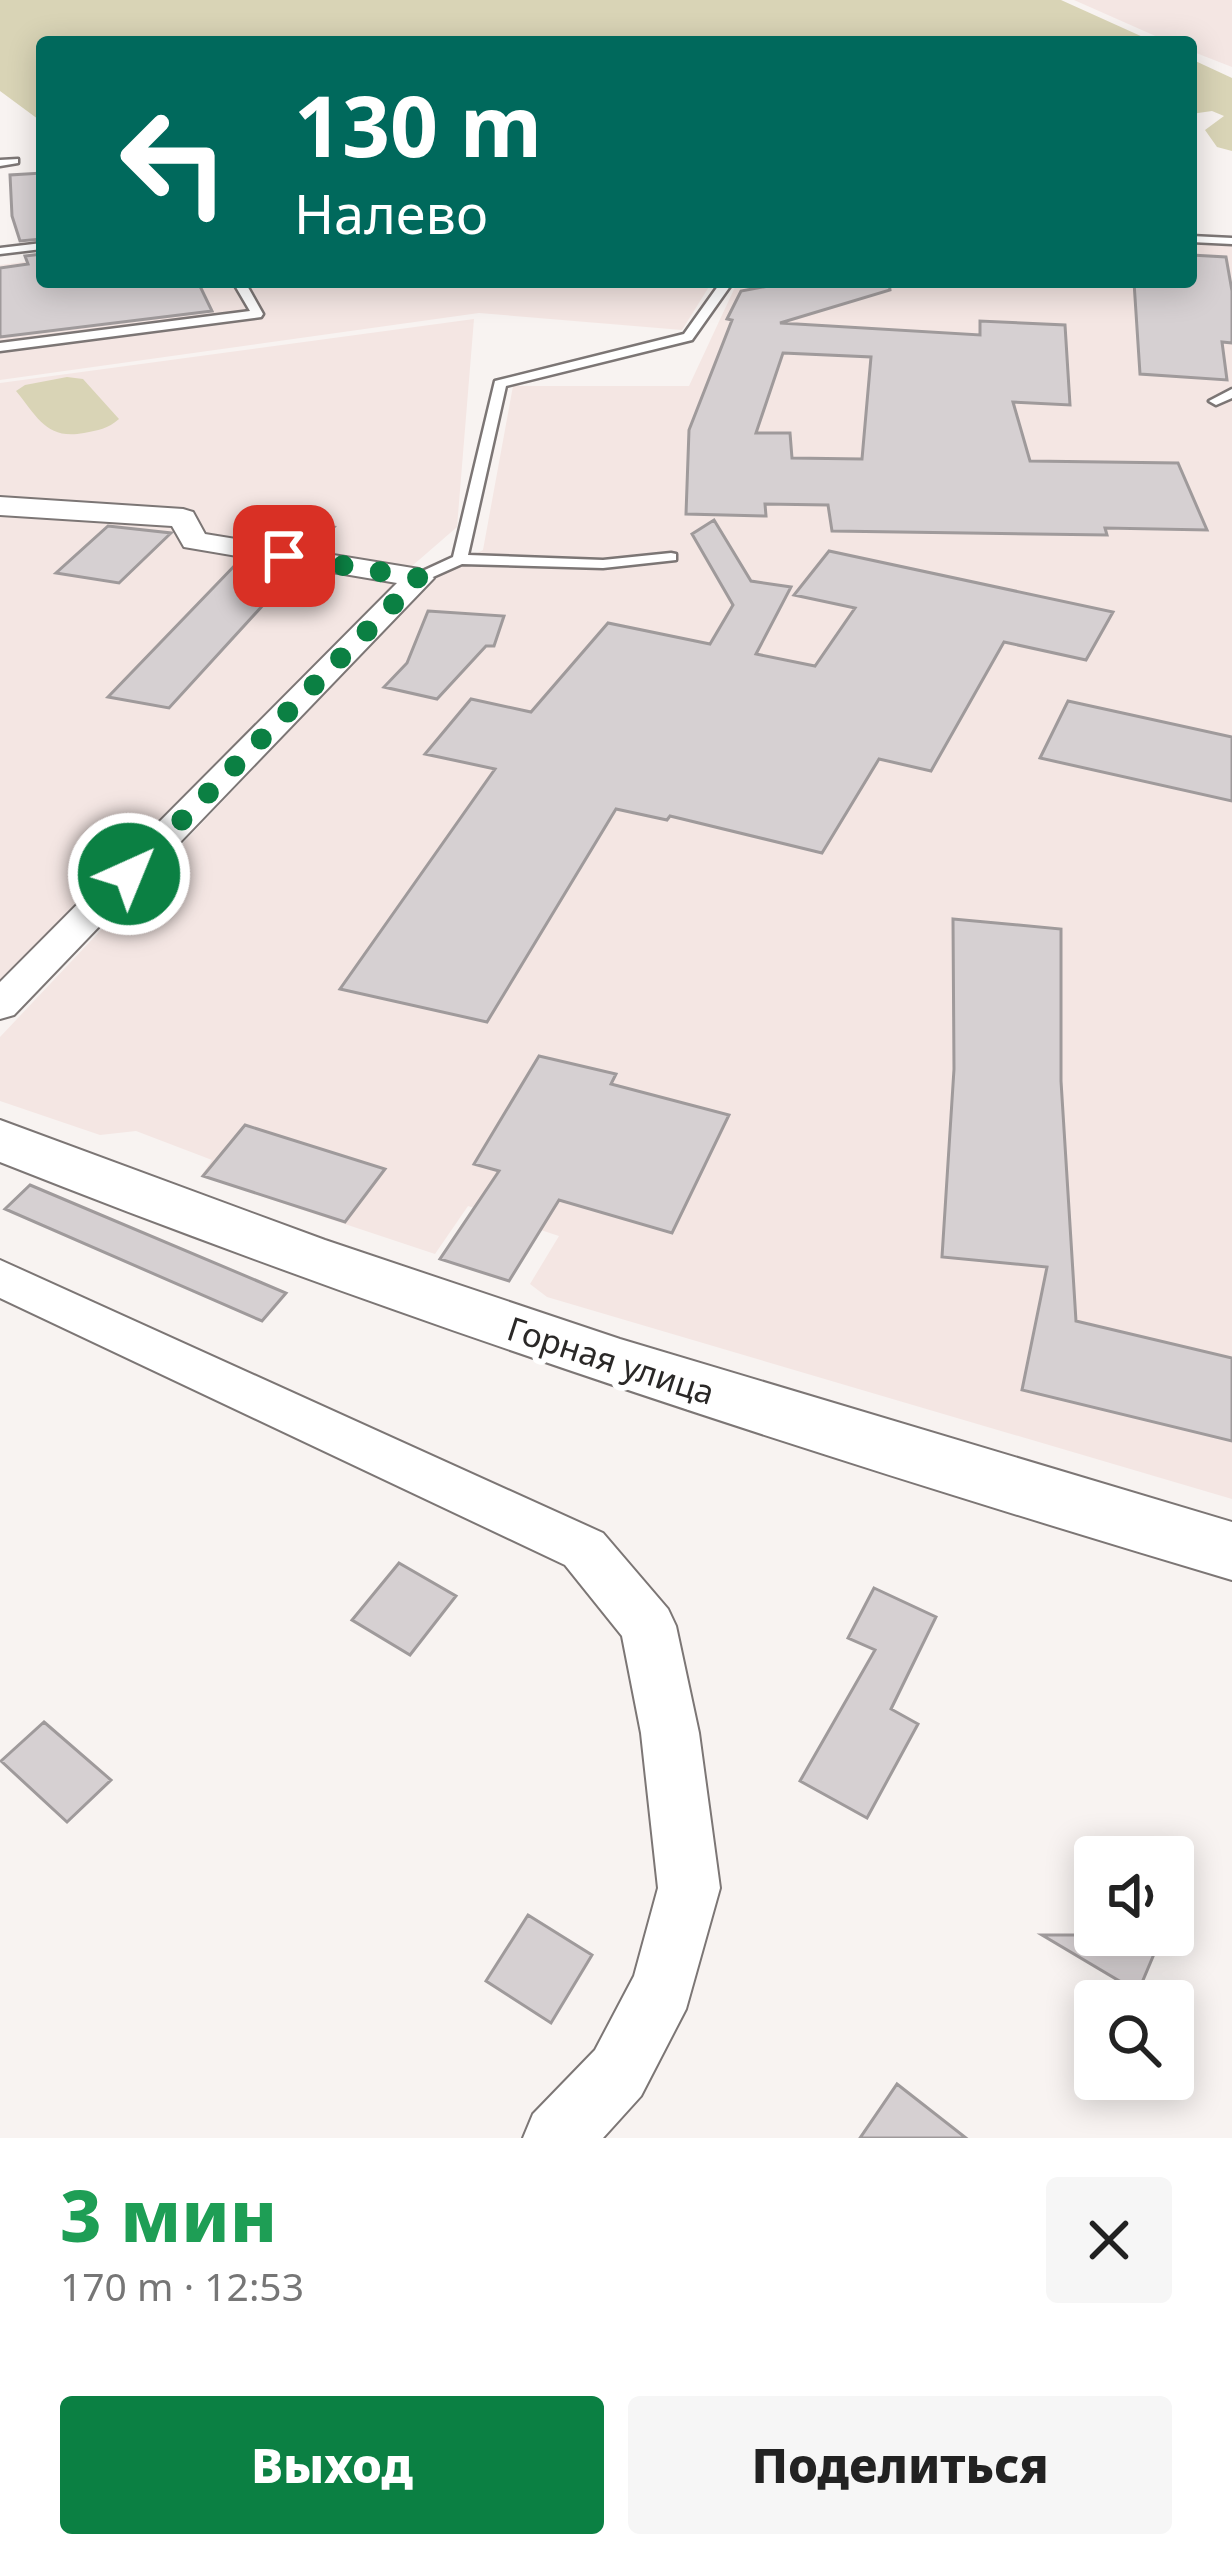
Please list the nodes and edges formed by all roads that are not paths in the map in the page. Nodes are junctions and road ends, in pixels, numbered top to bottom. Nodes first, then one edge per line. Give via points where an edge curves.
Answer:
1 (14, 161) dead end
2 (0, 163) edge
3 (1197, 238) edge
4 (1232, 241) edge
5 (36, 247) edge
6 (0, 251) edge
7 (242, 288) edge
8 (724, 288) edge
9 (0, 347) edge
10 (1232, 393) edge
11 (1216, 401) dead end
12 (0, 506) edge
13 (671, 557) dead end
14 (460, 560) junction
15 (419, 578) junction
16 (0, 1006) edge
17 (0, 1140) edge
18 (0, 1278) edge
19 (1232, 1550) edge
20 (557, 2138) edge

1 - 2 lane
3 - 4 lane
5 - 6 lane
7 - 9 lane via 257,314
8 - 14 lane via 688,337 500,384
10 - 11 lane
12 - 15 street via 183,518 194,541
13 - 14 lane via 603,564
14 - 15 lane
15 - 16 street
17 - 19 street, Горная улица via 444,1305 880,1449
18 - 20 street via 584,1550 648,1627 689,1888 663,1986 618,2074

